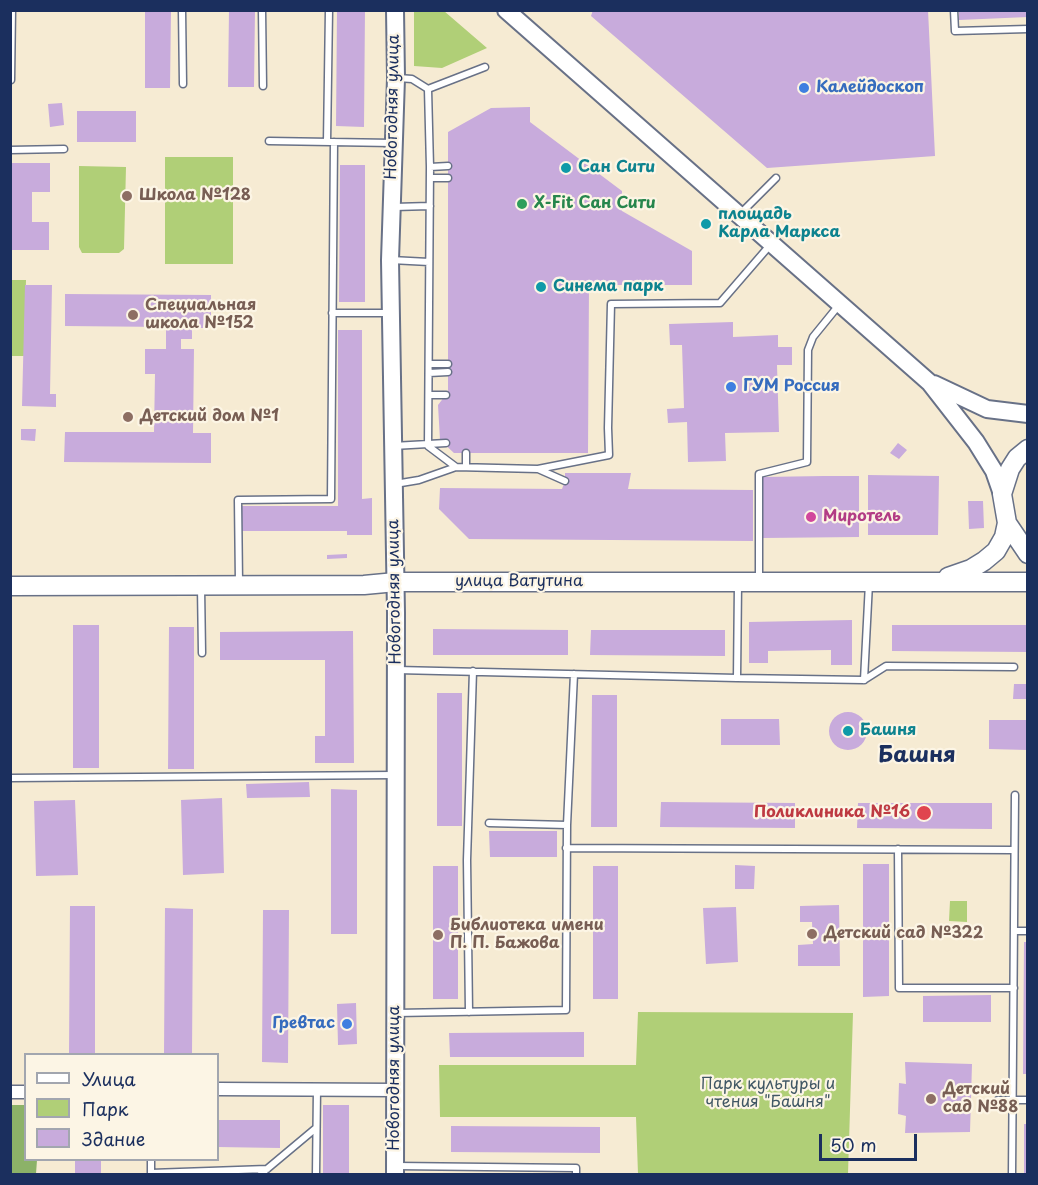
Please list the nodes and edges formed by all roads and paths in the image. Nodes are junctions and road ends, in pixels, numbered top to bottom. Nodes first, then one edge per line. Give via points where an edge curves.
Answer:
1 (12, 10) edge
2 (182, 10) edge
3 (262, 10) edge
4 (329, 10) edge
5 (395, 10) edge
6 (506, 10) edge
7 (954, 10) edge
8 (1028, 30) edge
9 (485, 67) dead end
10 (396, 78) junction
11 (11, 80) edge
12 (183, 84) dead end
13 (263, 86) dead end
14 (428, 89) junction
15 (269, 141) dead end
16 (330, 142) junction
17 (393, 143) junction
18 (64, 149) dead end
19 (10, 150) edge
20 (448, 166) dead end
21 (430, 167) junction
22 (430, 178) junction
23 (448, 178) dead end
24 (776, 178) dead end
25 (430, 206) junction
26 (391, 207) junction
27 (739, 216) junction
28 (771, 244) junction
29 (390, 260) junction
30 (429, 262) junction
31 (839, 304) junction
32 (332, 313) junction
33 (391, 313) junction
34 (429, 364) junction
35 (448, 364) dead end
36 (448, 372) dead end
37 (429, 373) junction
38 (930, 383) junction
39 (429, 395) junction
40 (446, 395) dead end
41 (1028, 414) edge
42 (446, 444) dead end
43 (393, 446) junction
44 (428, 446) junction
45 (1028, 449) edge
46 (466, 453) dead end
47 (456, 467) junction
48 (466, 467) junction
49 (538, 469) junction
50 (565, 482) dead end
51 (394, 484) junction
52 (1002, 494) junction
53 (1007, 523) junction
54 (1028, 554) edge
55 (937, 580) junction
56 (738, 581) junction
57 (759, 581) junction
58 (869, 581) junction
59 (396, 582) junction
60 (1028, 582) edge
61 (10, 586) edge
62 (201, 586) junction
63 (239, 586) junction
64 (202, 653) dead end
65 (1014, 667) dead end
66 (396, 669) junction
67 (472, 671) junction
68 (574, 674) junction
69 (736, 678) junction
70 (864, 680) junction
71 (396, 775) junction
72 (10, 778) edge
73 (1015, 795) dead end
74 (489, 823) dead end
75 (567, 825) junction
76 (566, 848) junction
77 (898, 849) junction
78 (1014, 850) junction
79 (1014, 931) junction
80 (1028, 931) edge
81 (1014, 988) junction
82 (469, 1012) junction
83 (395, 1013) junction
84 (317, 1088) junction
85 (219, 1089) edge
86 (395, 1090) junction
87 (998, 1100) dead end
88 (1013, 1100) junction
89 (1028, 1100) edge
90 (316, 1128) junction
91 (151, 1161) edge
92 (483, 1167) junction
93 (267, 1169) junction
94 (395, 1170) edge
95 (261, 1174) edge
96 (316, 1174) edge
97 (483, 1174) edge
98 (576, 1174) edge
99 (1012, 1174) edge

1 - 11 lane
2 - 12 lane
3 - 13 lane
4 - 16 lane
5 - 10 street, Новогодняя улица
6 - 27 street
7 - 8 lane via 955,31
9 - 14 lane
10 - 14 lane via 412,79
10 - 17 street, Новогодняя улица
14 - 21 lane
15 - 16 lane
16 - 17 lane
16 - 32 lane
17 - 26 street, Новогодняя улица
18 - 19 lane
20 - 21 lane
21 - 22 lane
22 - 23 lane
22 - 25 lane
24 - 27 lane
25 - 26 lane
25 - 30 lane
26 - 29 street, Новогодняя улица
27 - 28 street
28 - 31 street
28 - 49 lane via 720,303 611,304 609,455
29 - 30 lane
29 - 33 street, Новогодняя улица
30 - 34 lane
31 - 38 street
31 - 57 lane via 813,337 808,350 807,462 759,474
32 - 33 lane
32 - 63 lane via 332,500 238,500
33 - 43 street, Новогодняя улица
34 - 35 lane
34 - 37 lane
36 - 37 lane
37 - 39 lane
38 - 41 street via 987,408
38 - 52 street via 976,442 994,471
39 - 40 lane
39 - 44 lane
42 - 44 lane
43 - 44 lane
43 - 51 street, Новогодняя улица
44 - 47 lane
45 - 52 main road via 1010,469
46 - 48 lane
47 - 48 lane
47 - 51 lane
48 - 49 lane
49 - 50 lane
51 - 59 street, Новогодняя улица
52 - 53 main road
53 - 54 main road
53 - 55 main road via 996,551 984,561
55 - 58 main road, улица Ватутина
55 - 60 main road, улица Ватутина
56 - 57 main road, улица Ватутина
56 - 59 main road, улица Ватутина
56 - 69 lane
57 - 58 main road, улица Ватутина
58 - 70 lane
59 - 63 main road, улица Ватутина
59 - 66 street, Новогодняя улица
61 - 62 main road, улица Ватутина
62 - 63 main road, улица Ватутина
62 - 64 lane
65 - 70 lane via 886,666
66 - 67 lane
66 - 71 street, Новогодняя улица
67 - 68 lane
67 - 82 lane via 467,860
68 - 69 lane
68 - 75 lane
69 - 70 lane
71 - 72 lane
71 - 83 street, Новогодняя улица
73 - 78 lane
74 - 75 lane
75 - 76 lane
76 - 77 lane
76 - 82 lane via 566,1010
77 - 78 lane
77 - 81 lane via 899,988
78 - 79 lane
79 - 80 lane
79 - 81 lane
81 - 88 lane
82 - 83 lane
83 - 86 street, Новогодняя улица
84 - 85 street
84 - 86 street
84 - 90 lane
86 - 94 street, Новогодняя улица
87 - 88 lane
88 - 89 lane
88 - 99 lane
90 - 93 lane
90 - 96 lane
91 - 93 lane via 151,1173
92 - 94 lane
92 - 97 lane
92 - 98 lane via 576,1168
93 - 95 lane

